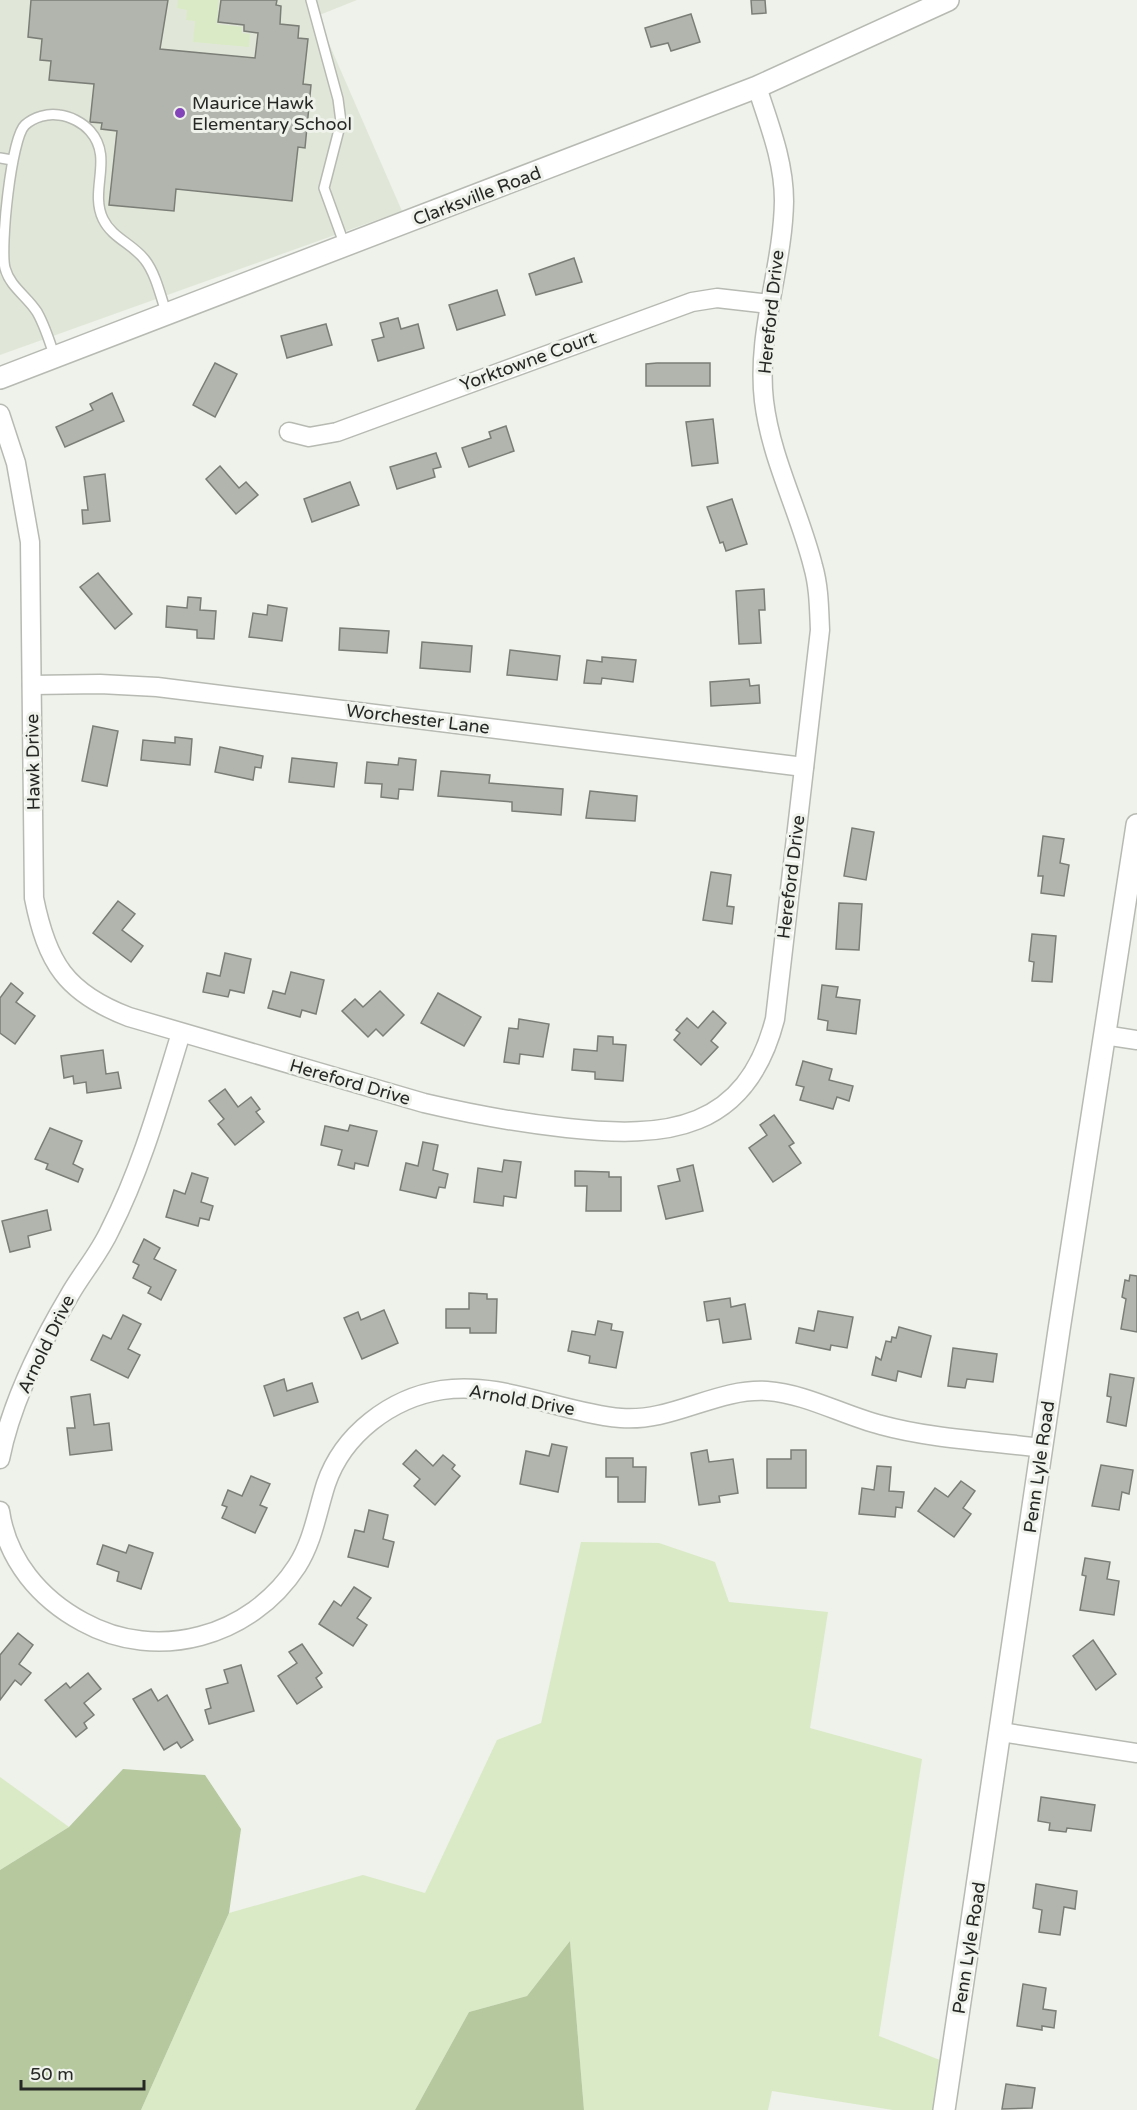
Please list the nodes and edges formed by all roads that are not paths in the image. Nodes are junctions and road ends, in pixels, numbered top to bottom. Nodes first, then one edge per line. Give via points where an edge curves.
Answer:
1 (311, 0) edge
2 (948, 0) edge
3 (757, 87) junction
4 (0, 158) edge
5 (12, 160) junction
6 (345, 246) junction
7 (770, 304) junction
8 (168, 315) junction
9 (55, 358) junction
10 (0, 378) edge
11 (0, 414) edge
12 (289, 432) dead end
13 (32, 685) junction
14 (804, 767) junction
15 (1137, 825) edge
16 (181, 1033) junction
17 (1104, 1035) junction
18 (1137, 1040) edge
19 (1042, 1448) junction
20 (0, 1459) edge
21 (0, 1511) edge
22 (1001, 1732) junction
23 (1137, 1753) edge
24 (944, 2110) edge

1 - 6 lane via 338,99 341,122 324,188
2 - 3 street, Clarksville Road
3 - 6 street, Clarksville Road
3 - 7 street, Hereford Drive via 783,177 784,204
4 - 5 lane
5 - 8 lane via 20,132 37,118 50,114 68,116 90,130 102,161 102,219 147,261
5 - 9 lane via 3,252 9,280 35,310
6 - 8 street, Clarksville Road
7 - 12 street, Yorktowne Court via 717,298 692,302 337,432 309,437
7 - 14 street, Hereford Drive via 763,367 769,434 814,567 819,598 820,630
8 - 9 street, Clarksville Road
9 - 10 street, Clarksville Road
11 - 13 street, Hawk Drive via 26,512 31,563
13 - 14 street, Worchester Lane via 157,687
13 - 16 street, Hawk Drive via 34,898 48,949 74,988 111,1010
14 - 16 street, Hereford Drive via 775,1019 769,1040 746,1082 710,1113 688,1124 644,1133 473,1114
15 - 17 street, Penn Lyle Road
16 - 20 street, Arnold Drive via 127,1196 109,1234 44,1342 23,1389
17 - 18 street
17 - 19 street, Penn Lyle Road
19 - 21 street, Arnold Drive via 883,1426 791,1394 764,1391 717,1397 667,1415 641,1419 618,1418 486,1391 442,1390 392,1407 353,1438 327,1481 310,1540 298,1564 266,1602 224,1629 195,1639 167,1642 120,1638 94,1628 53,1603 20,1565
19 - 22 street, Penn Lyle Road
22 - 23 street
22 - 24 street, Penn Lyle Road

